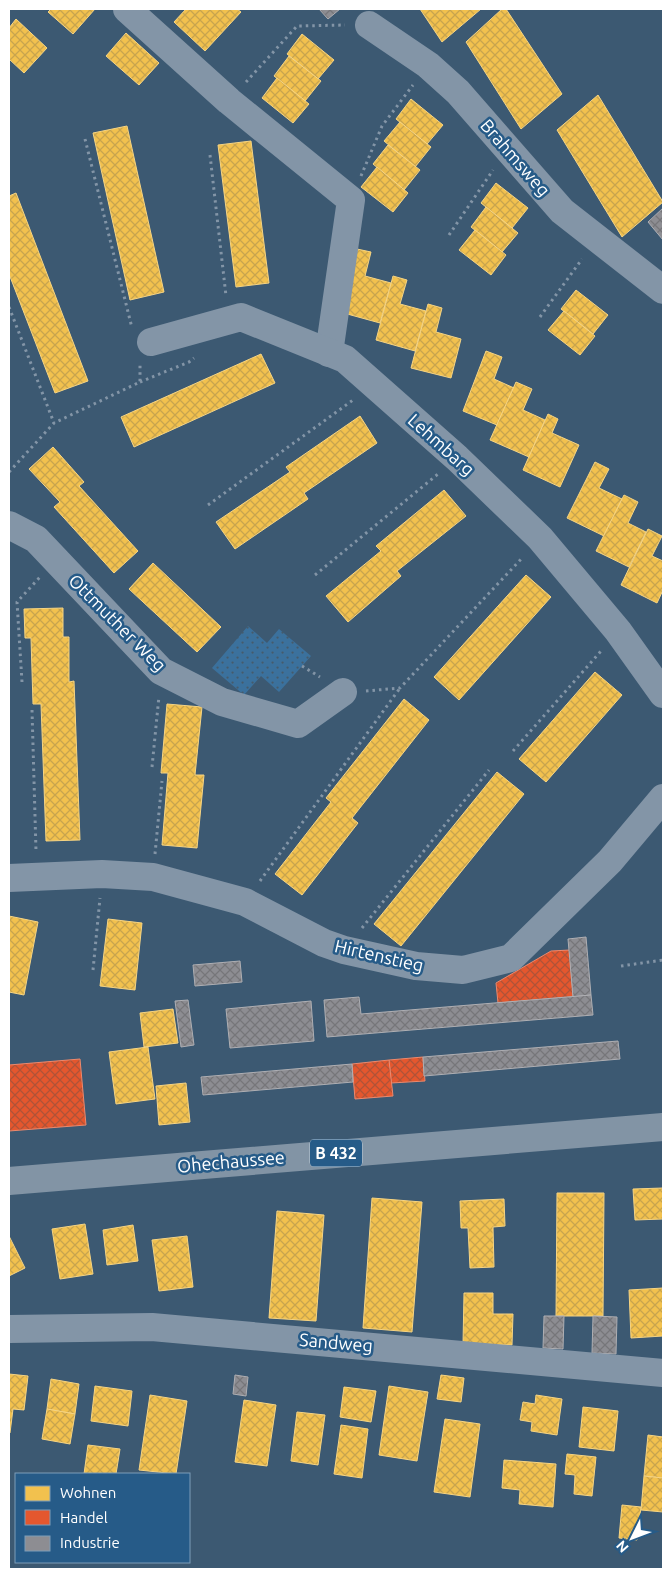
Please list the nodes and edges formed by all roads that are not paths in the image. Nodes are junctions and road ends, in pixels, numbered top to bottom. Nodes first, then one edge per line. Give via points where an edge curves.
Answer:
1 (127, 9) edge
2 (369, 25) road end
3 (663, 290) edge
4 (142, 337) road end
5 (329, 353) junction
6 (9, 525) edge
7 (343, 692) road end
8 (663, 694) edge
9 (663, 798) edge
10 (9, 878) edge
11 (663, 1126) edge
12 (9, 1181) edge
13 (9, 1329) edge
14 (663, 1373) edge

1 - 5 street via 229,101 351,200
2 - 3 street, Brahmsweg via 428,65 458,92 562,211
4 - 5 street, Lehmbarg via 241,317
5 - 8 street, Lehmbarg via 345,360 458,458 540,538 618,631
6 - 7 street, Ottmuther Weg via 36,539 161,671 222,702 298,724
9 - 10 street, Hirtenstieg via 610,861 511,958 463,970 416,966 344,950 245,902 153,877 102,874
11 - 12 main road, Ohechaussee / B 432
13 - 14 street, Sandweg via 152,1327

